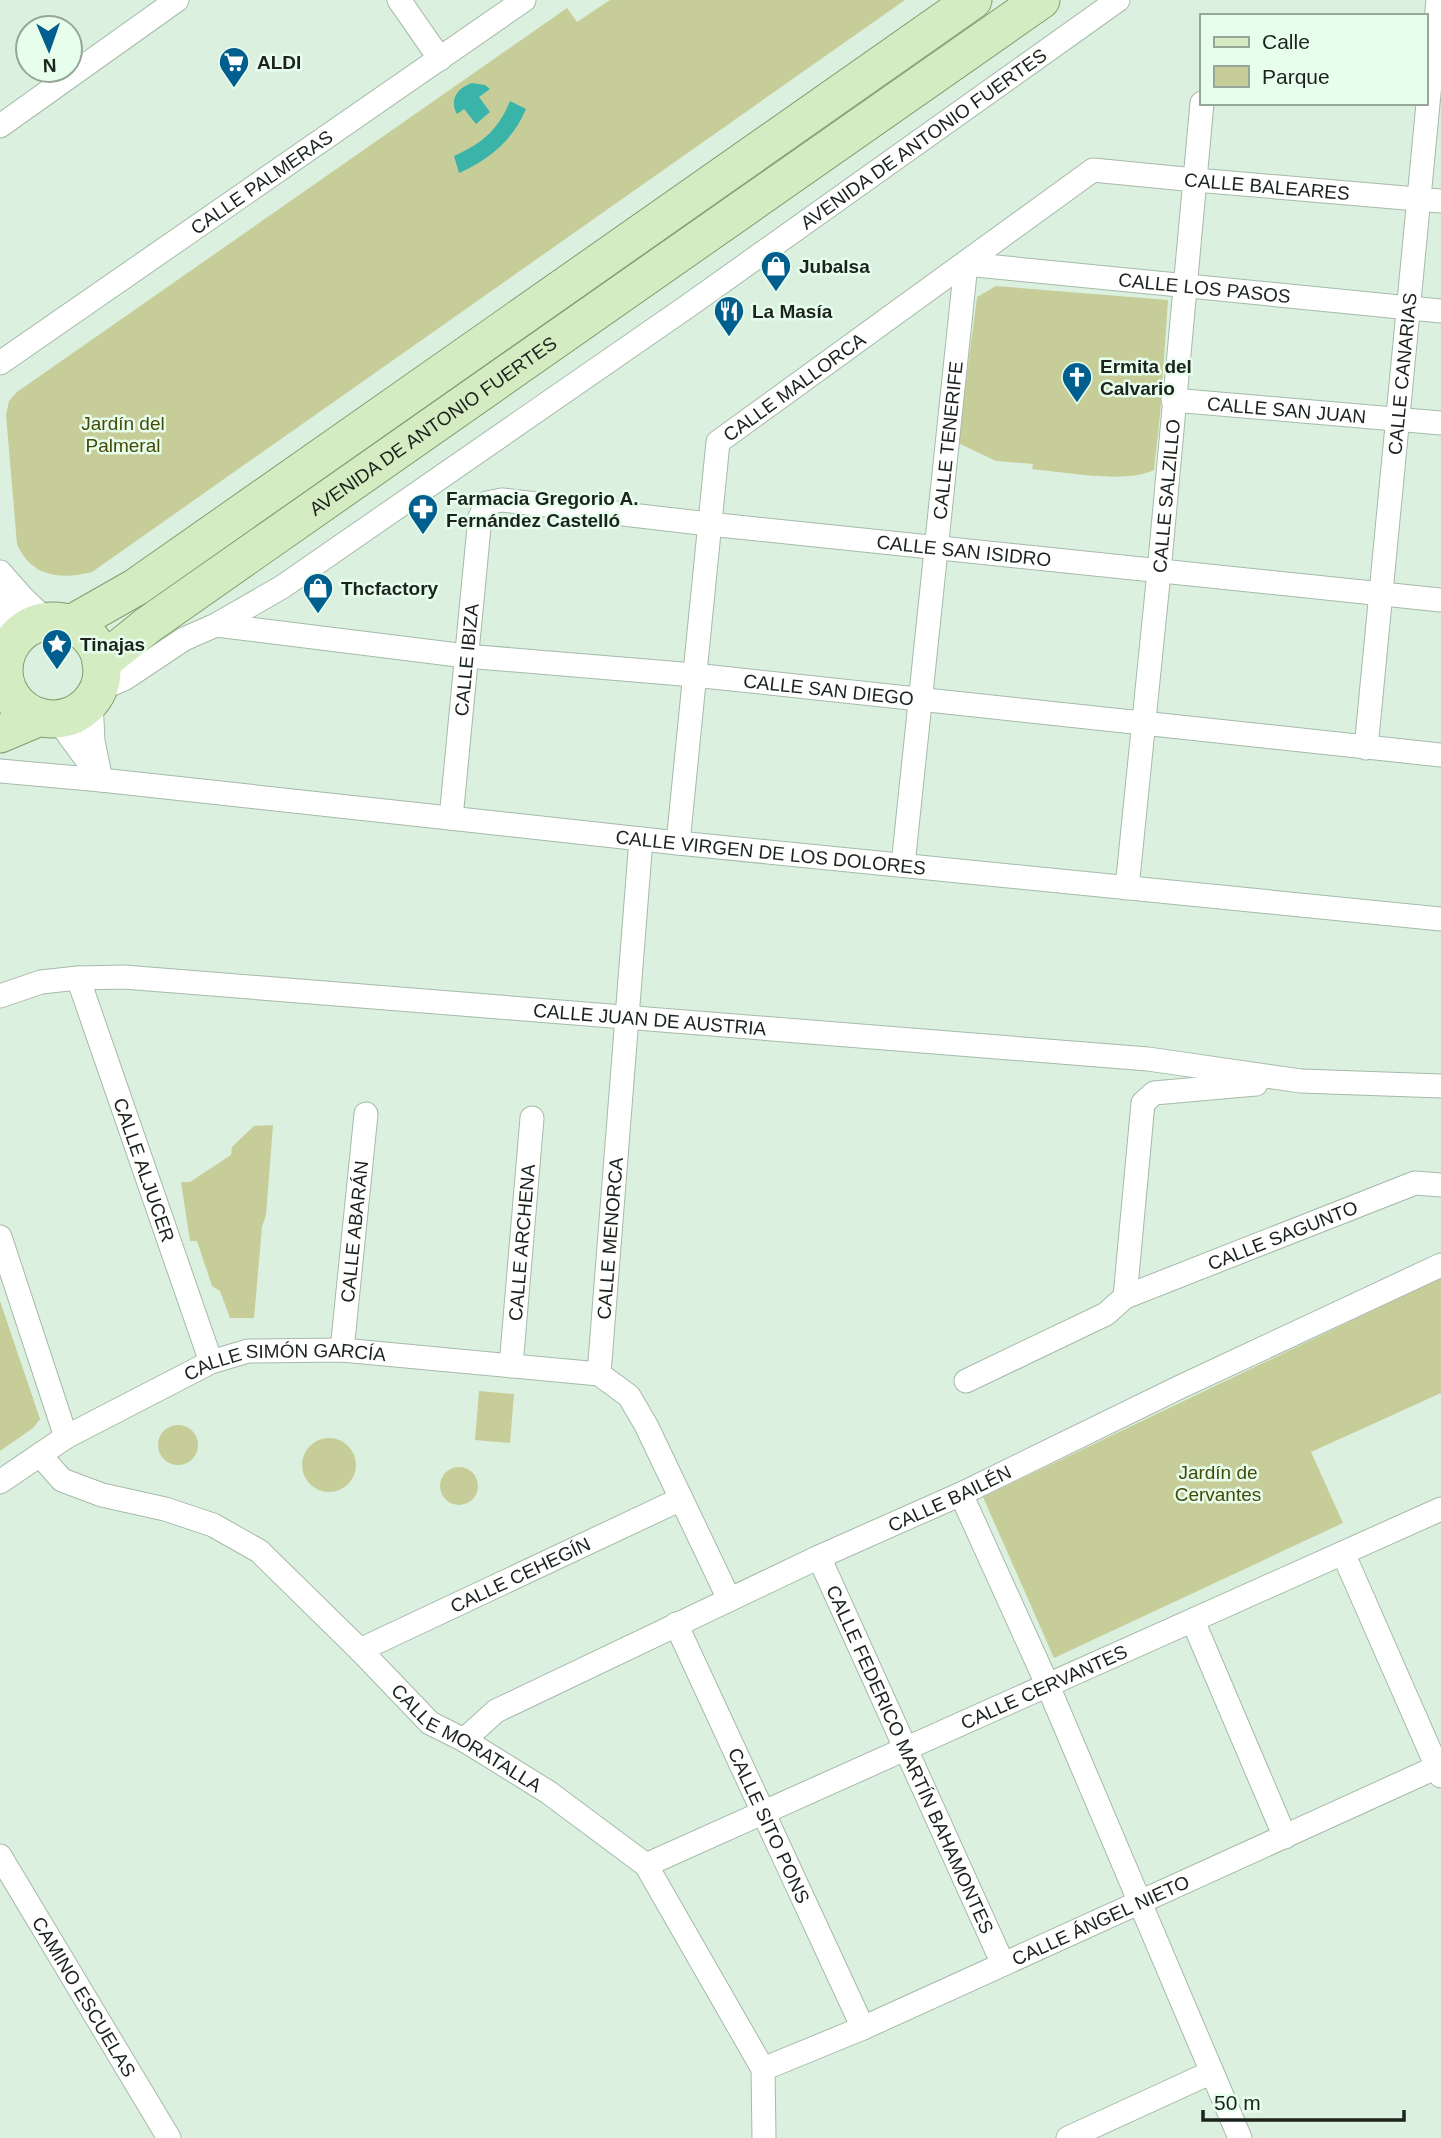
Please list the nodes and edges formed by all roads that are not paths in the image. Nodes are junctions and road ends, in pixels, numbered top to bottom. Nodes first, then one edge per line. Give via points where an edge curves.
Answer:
1 (177, 0) edge
2 (399, 0) edge
3 (524, 0) edge
4 (972, 0) edge
5 (1041, 0) edge
6 (1118, 0) edge
7 (1438, 0) edge
8 (440, 59) junction
9 (1427, 94) edge
10 (1202, 105) edge
11 (0, 126) edge
12 (1093, 170) joint
13 (1195, 180) junction
14 (1430, 200) edge
15 (966, 264) junction
16 (1184, 285) junction
17 (1408, 307) junction
18 (1441, 311) edge
19 (0, 363) edge
20 (1173, 400) junction
21 (1396, 419) junction
22 (1441, 424) edge
23 (487, 503) joint
24 (709, 524) junction
25 (936, 548) junction
26 (1159, 572) junction
27 (0, 574) edge
28 (1381, 594) junction
29 (1441, 600) edge
30 (59, 622) junction
31 (216, 625) junction
32 (466, 656) junction
33 (5, 658) edge
34 (694, 676) junction
35 (97, 684) junction
36 (920, 699) junction
37 (49, 718) junction
38 (1144, 723) junction
39 (0, 734) edge
40 (1366, 748) junction
41 (1441, 755) edge
42 (0, 771) edge
43 (101, 779) junction
44 (451, 818) junction
45 (641, 839) junction
46 (678, 843) junction
47 (903, 865) junction
48 (1127, 888) junction
49 (1441, 919) edge
50 (78, 978) junction
51 (0, 996) edge
52 (626, 1018) junction
53 (1301, 1081) junction
54 (1441, 1086) edge
55 (366, 1114) dead end
56 (532, 1118) dead end
57 (1441, 1185) edge
58 (0, 1237) edge
59 (1441, 1265) edge
60 (1125, 1297) junction
61 (342, 1350) junction
62 (211, 1362) junction
63 (511, 1366) junction
64 (599, 1374) junction
65 (966, 1381) dead end
66 (65, 1437) junction
67 (40, 1455) junction
68 (0, 1482) edge
69 (961, 1494) junction
70 (681, 1499) junction
71 (1441, 1509) edge
72 (1343, 1553) junction
73 (820, 1557) junction
74 (729, 1599) junction
75 (1193, 1621) junction
76 (676, 1624) junction
77 (359, 1650) junction
78 (1048, 1686) junction
79 (464, 1740) junction
80 (906, 1750) junction
81 (1439, 1771) edge
82 (762, 1812) junction
83 (1285, 1837) junction
84 (0, 1856) edge
85 (646, 1865) junction
86 (1141, 1903) junction
87 (1003, 1964) junction
88 (863, 2028) junction
89 (763, 2069) junction
90 (1212, 2072) junction
91 (169, 2138) edge
92 (764, 2138) edge
93 (1068, 2138) edge
94 (1240, 2138) edge

1 - 11 street
2 - 8 street
3 - 8 street, CALLE PALMERAS
4 - 30 main road, AVENIDA DE ANTONIO FUERTES via 136,587
5 - 35 main road, AVENIDA DE ANTONIO FUERTES via 148,625
6 - 31 street, AVENIDA DE ANTONIO FUERTES via 435,482 282,587
7 - 9 street, CALLE CANARIAS
8 - 19 street, CALLE PALMERAS
9 - 14 street, CALLE CANARIAS
10 - 13 street, CALLE SALZILLO
12 - 13 street, CALLE BALEARES
12 - 15 street, CALLE MALLORCA
13 - 14 street, CALLE BALEARES
13 - 16 street, CALLE SALZILLO
14 - 17 street, CALLE CANARIAS
15 - 16 street, CALLE LOS PASOS
15 - 24 street, CALLE MALLORCA via 718,442
15 - 25 street, CALLE TENERIFE
16 - 17 street, CALLE LOS PASOS
16 - 20 street, CALLE SALZILLO
17 - 18 street, CALLE LOS PASOS
17 - 21 street, CALLE CANARIAS
20 - 21 street, CALLE SAN JUAN
20 - 26 street, CALLE SALZILLO
21 - 22 street, CALLE SAN JUAN
21 - 28 street, CALLE CANARIAS
23 - 24 street, CALLE SAN ISIDRO via 502,500
23 - 32 street, CALLE IBIZA via 480,517
24 - 25 street, CALLE SAN ISIDRO
24 - 34 street, CALLE MALLORCA
25 - 26 street, CALLE SAN ISIDRO
25 - 36 street, CALLE TENERIFE
26 - 28 street, CALLE SAN ISIDRO
26 - 38 street, CALLE SALZILLO
27 - 30 street via 23,598
27 - 33 street via 8,604
28 - 29 street, CALLE SAN ISIDRO
28 - 40 street, CALLE CANARIAS
30 - 33 main road via 22,631
30 - 35 main road via 82,630 98,650
31 - 32 street, CALLE SAN DIEGO
31 - 35 street, AVENIDA DE ANTONIO FUERTES via 184,639 124,679
32 - 34 street, CALLE SAN DIEGO
32 - 44 street, CALLE IBIZA
33 - 37 main road via 4,678 16,703 27,712
34 - 36 street, CALLE SAN DIEGO
34 - 46 street, CALLE MALLORCA
35 - 37 main road via 82,709 70,716
35 - 43 street via 93,741
36 - 38 street, CALLE SAN DIEGO
36 - 47 street, CALLE TENERIFE
37 - 39 main road
37 - 43 street
38 - 40 street, CALLE SAN DIEGO
38 - 48 street, CALLE SALZILLO
40 - 41 street, CALLE SAN DIEGO
42 - 43 street, CALLE VIRGEN DE LOS DOLORES
43 - 44 street, CALLE VIRGEN DE LOS DOLORES
44 - 45 street, CALLE VIRGEN DE LOS DOLORES
45 - 46 street, CALLE VIRGEN DE LOS DOLORES
45 - 52 street, CALLE MENORCA
46 - 47 street, CALLE VIRGEN DE LOS DOLORES
47 - 48 street, CALLE VIRGEN DE LOS DOLORES
48 - 49 street, CALLE VIRGEN DE LOS DOLORES
50 - 51 street, CALLE JUAN DE AUSTRIA via 41,982
50 - 52 street, CALLE JUAN DE AUSTRIA via 124,977
50 - 62 street, CALLE ALJUCER
52 - 53 street, CALLE JUAN DE AUSTRIA via 1148,1059
52 - 64 street, CALLE MENORCA
53 - 54 street, CALLE JUAN DE AUSTRIA
53 - 60 street, CALLE JUAN DE AUSTRIA via 1154,1093 1143,1103
55 - 61 street, CALLE ABARÁN
56 - 63 street, CALLE ARCHENA
57 - 60 street, CALLE SAGUNTO via 1415,1183
58 - 66 street
59 - 69 street, CALLE BAILÉN
60 - 65 street, CALLE SAGUNTO via 1106,1314
61 - 62 street, CALLE SIMÓN GARCÍA via 248,1351
61 - 63 street, CALLE SIMÓN GARCÍA
62 - 66 street, CALLE SIMÓN GARCÍA
63 - 64 street, CALLE SIMÓN GARCÍA
64 - 70 street via 629,1396
66 - 67 street, CALLE SIMÓN GARCÍA
67 - 68 street, CALLE SIMÓN GARCÍA
67 - 77 street, CALLE MORATALLA via 62,1480 213,1525 259,1551
69 - 73 street, CALLE BAILÉN
69 - 78 street
70 - 74 street
70 - 77 street, CALLE CEHEGÍN
71 - 72 street, CALLE CERVANTES
72 - 75 street, CALLE CERVANTES
72 - 81 street
73 - 74 street, CALLE BAILÉN
73 - 80 street, CALLE FEDERICO MARTÍN BAHAMONTES
74 - 76 street, CALLE BAILÉN
75 - 78 street, CALLE CERVANTES
75 - 83 street
76 - 79 street, CALLE BAILÉN via 496,1711
76 - 82 street, CALLE SITO PONS
77 - 79 street, CALLE MORATALLA via 430,1724
78 - 80 street, CALLE CERVANTES
78 - 86 street
79 - 85 street, CALLE MORATALLA via 548,1793
80 - 82 street, CALLE CERVANTES
80 - 87 street, CALLE FEDERICO MARTÍN BAHAMONTES
81 - 83 street, CALLE ÁNGEL NIETO
82 - 85 street, CALLE CERVANTES
82 - 88 street, CALLE SITO PONS
83 - 86 street, CALLE ÁNGEL NIETO
84 - 91 street, CAMINO ESCUELAS
85 - 89 street, CALLE MORATALLA
86 - 87 street, CALLE ÁNGEL NIETO
86 - 90 street
87 - 88 street, CALLE ÁNGEL NIETO
88 - 89 street, CALLE ÁNGEL NIETO
89 - 92 street, CALLE MORATALLA
90 - 93 street
90 - 94 street

